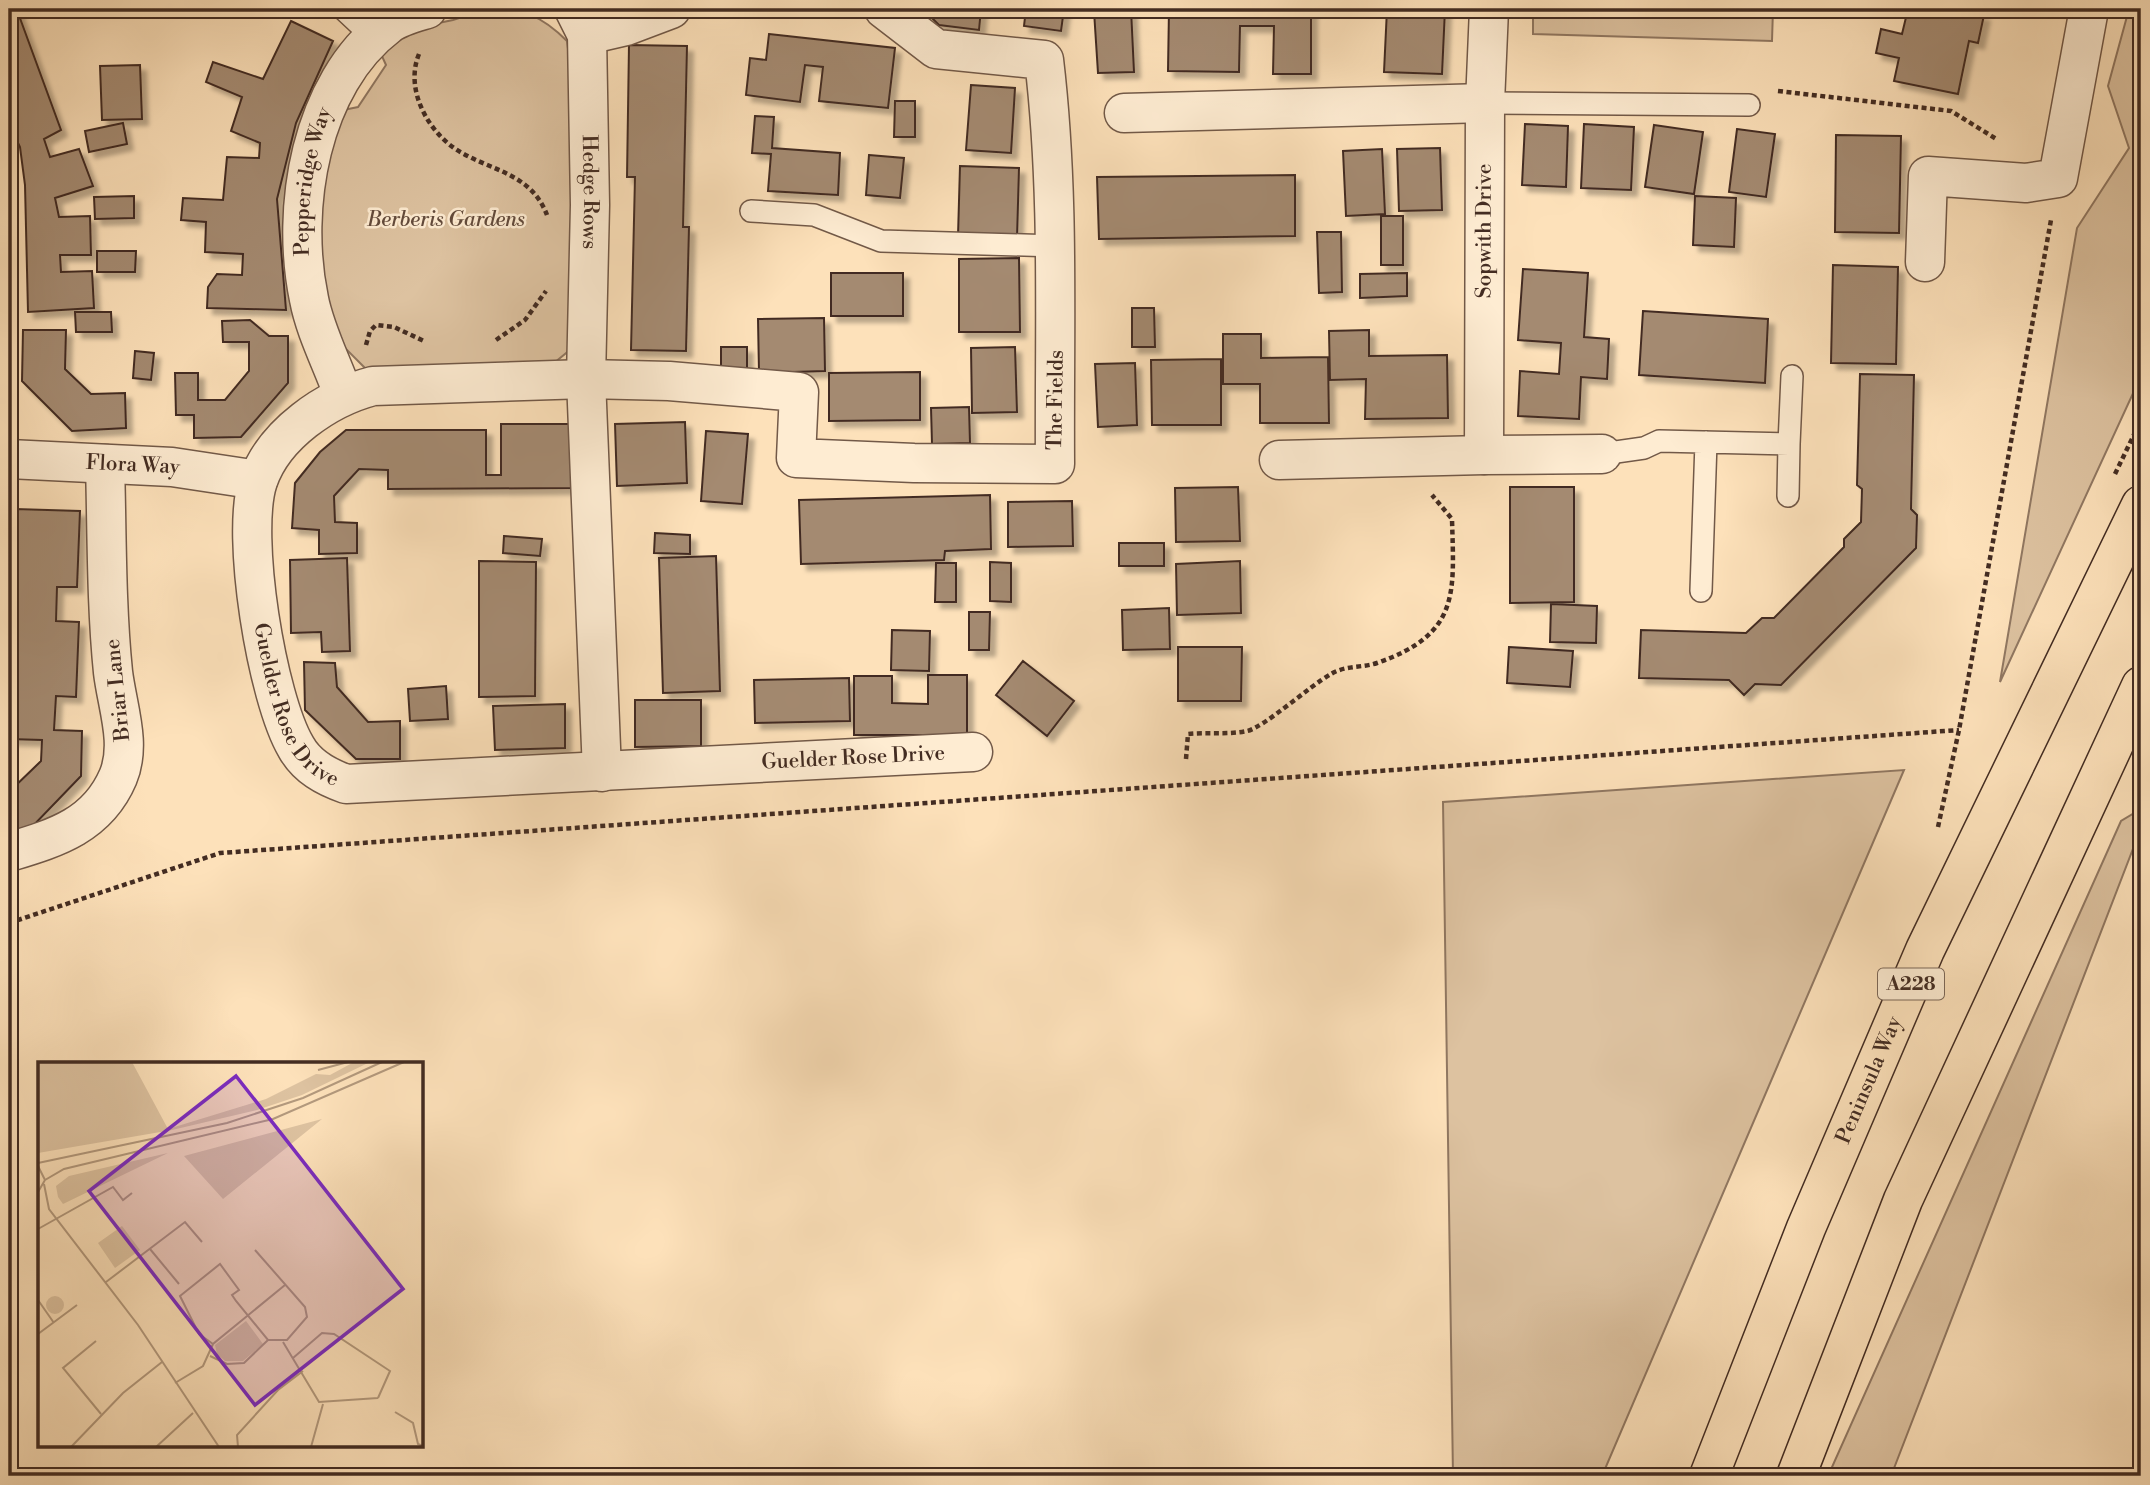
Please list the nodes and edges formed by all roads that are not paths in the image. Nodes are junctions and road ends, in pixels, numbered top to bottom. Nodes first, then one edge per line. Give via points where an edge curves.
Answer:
1 (343, 9) edge
2 (427, 9) edge
3 (671, 9) edge
4 (884, 9) edge
5 (1489, 9) edge
6 (2089, 9) edge
7 (580, 22) edge
8 (374, 38) junction
9 (1485, 103) junction
10 (1749, 105) road end
11 (1124, 113) dead end
12 (751, 211) dead end
13 (1056, 246) junction
14 (1925, 262) dead end
15 (1792, 376) dead end
16 (586, 379) junction
17 (338, 380) junction
18 (1706, 442) junction
19 (1789, 444) junction
20 (1602, 454) joint
21 (1483, 455) junction
22 (9, 459) edge
23 (1279, 460) dead end
24 (105, 464) junction
25 (258, 480) junction
26 (1788, 496) dead end
27 (2141, 505) edge
28 (1701, 591) dead end
29 (2141, 686) edge
30 (973, 752) dead end
31 (601, 772) junction
32 (9, 852) edge
33 (1709, 1476) edge
34 (1796, 1476) edge

1 - 8 lane
2 - 8 street, Pepperidge Way via 389,24
3 - 7 street via 626,26
4 - 13 street, The Fields via 936,49 1044,60
5 - 9 street, Sopwith Drive
6 - 14 street via 2058,177 2026,183 1928,176
7 - 16 street, Hedge Rows via 590,205
8 - 17 street, Pepperidge Way via 330,98 307,167 304,228 309,299
9 - 10 lane
9 - 11 street
9 - 21 street, Sopwith Drive
12 - 13 lane via 814,215 881,240
13 - 16 street, The Fields via 1055,464 796,458 799,392
15 - 19 lane
16 - 17 street, Guelder Rose Drive via 373,386
16 - 31 street
17 - 25 street, Guelder Rose Drive via 314,412 290,432
18 - 19 lane
18 - 20 lane via 1659,441 1644,449
18 - 28 lane
19 - 26 lane
20 - 21 street
21 - 23 street
22 - 24 street, Flora Way
24 - 25 street, Flora Way via 172,467
24 - 32 street, Briar Lane via 113,671 125,747 123,765 106,797 77,827 60,837
25 - 31 street, Guelder Rose Drive via 252,514 258,603 287,728 311,766 328,778 356,785
27 - 33 main road, Peninsula Way / A228 via 1925,950 1806,1228
29 - 34 main road via 1903,1200
30 - 31 street, Guelder Rose Drive

